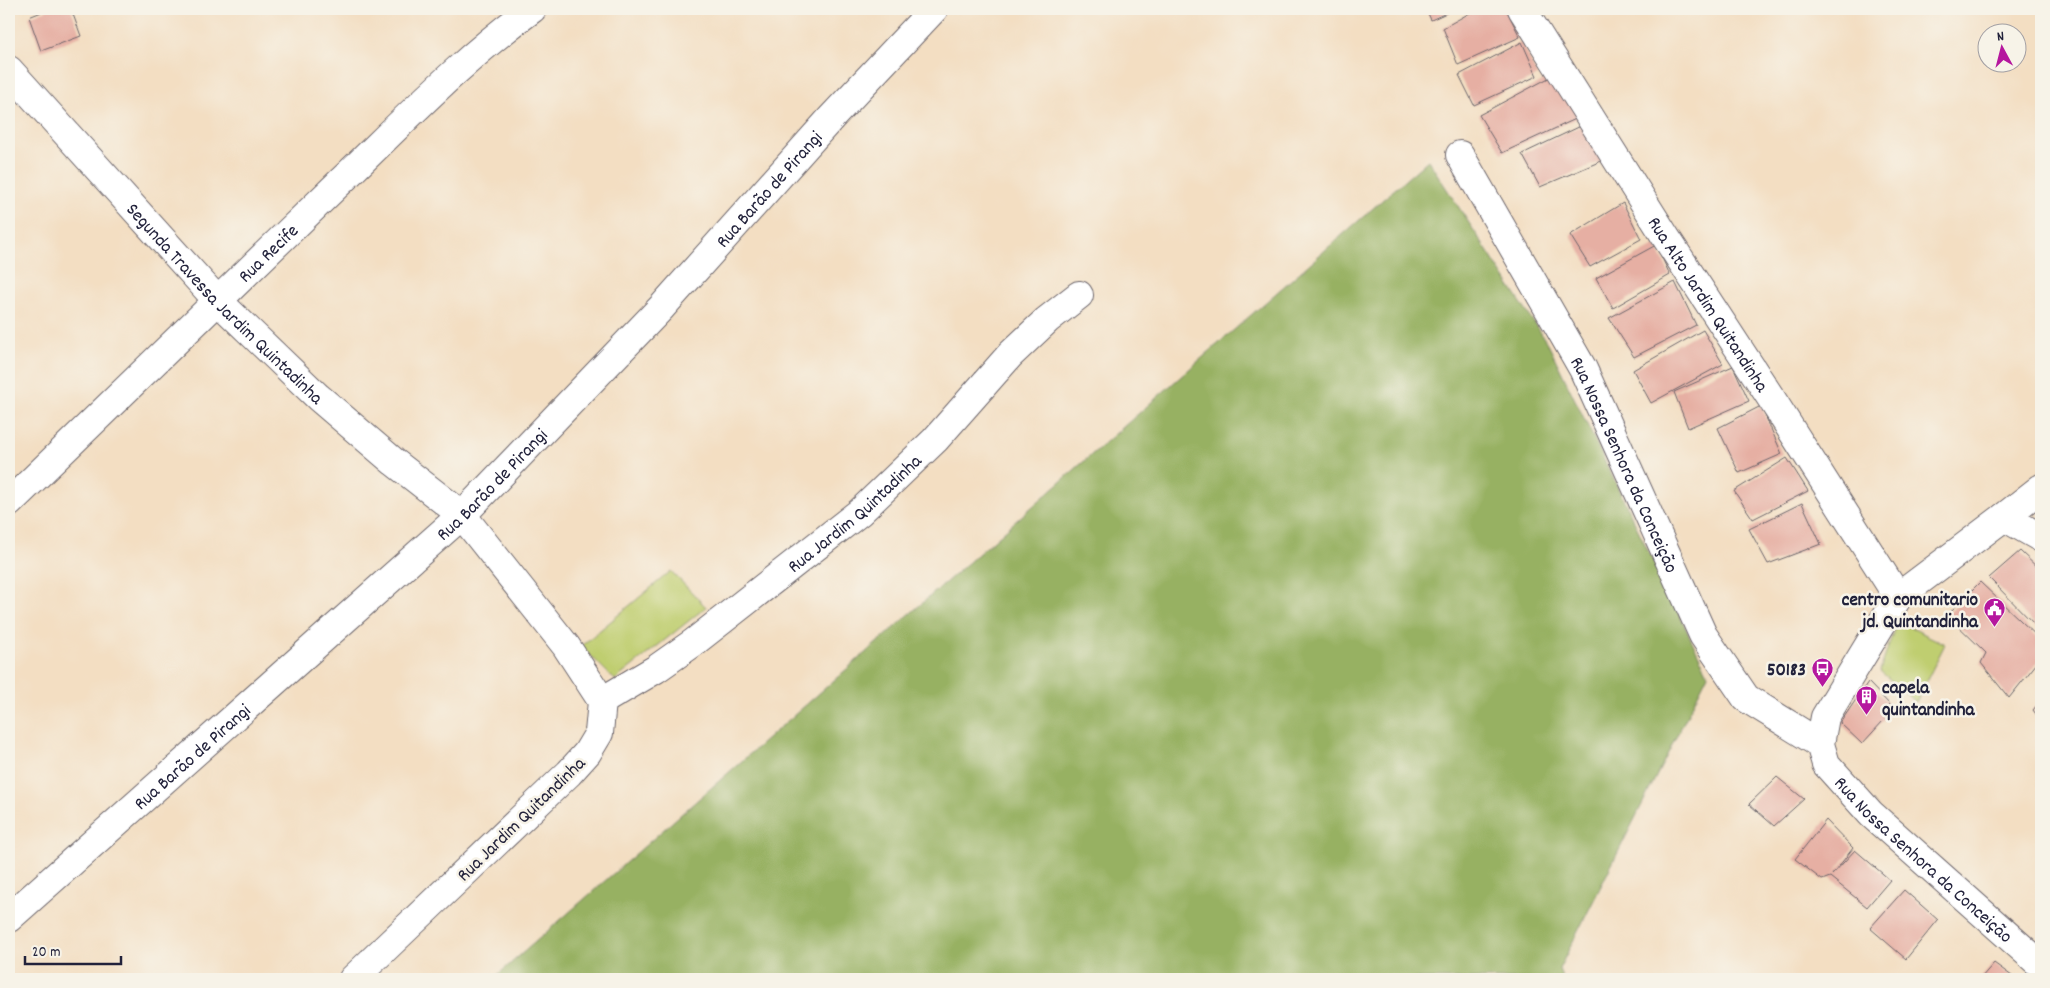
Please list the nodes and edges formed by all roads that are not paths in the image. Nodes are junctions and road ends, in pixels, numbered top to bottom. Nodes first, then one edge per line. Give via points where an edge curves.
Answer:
1 (532, 9) edge
2 (934, 9) edge
3 (1522, 9) edge
4 (9, 70) edge
5 (1460, 155) dead end
6 (1080, 295) dead end
7 (217, 300) junction
8 (2041, 488) edge
9 (9, 503) edge
10 (462, 515) junction
11 (2004, 517) junction
12 (2041, 538) edge
13 (1898, 597) junction
14 (602, 701) junction
15 (1820, 744) junction
16 (9, 918) edge
17 (2041, 965) edge
18 (353, 979) edge

1 - 7 street, Rua Recife via 476,54
2 - 10 street, Rua Barão de Pirangi via 832,117 662,307
3 - 13 street, Rua Alto Jardim Quitandinha
4 - 7 street, Segunda Travessa Jardim Quintadinha
5 - 15 street, Rua Nossa Senhora da Conceição via 1583,368 1703,635 1746,698
6 - 14 street, Rua Jardim Quintadinha via 1010,355 935,440 860,512 693,643
7 - 9 street, Rua Recife
7 - 10 street, Segunda Travessa Jardim Quintadinha via 318,397
8 - 11 street
10 - 14 street via 566,646
10 - 16 street, Rua Barão de Pirangi
11 - 12 street
11 - 13 street
13 - 15 street via 1825,718
14 - 18 street, Rua Jardim Quitandinha via 598,733 570,773
15 - 17 street, Rua Nossa Senhora da Conceição via 1826,764 1871,814

